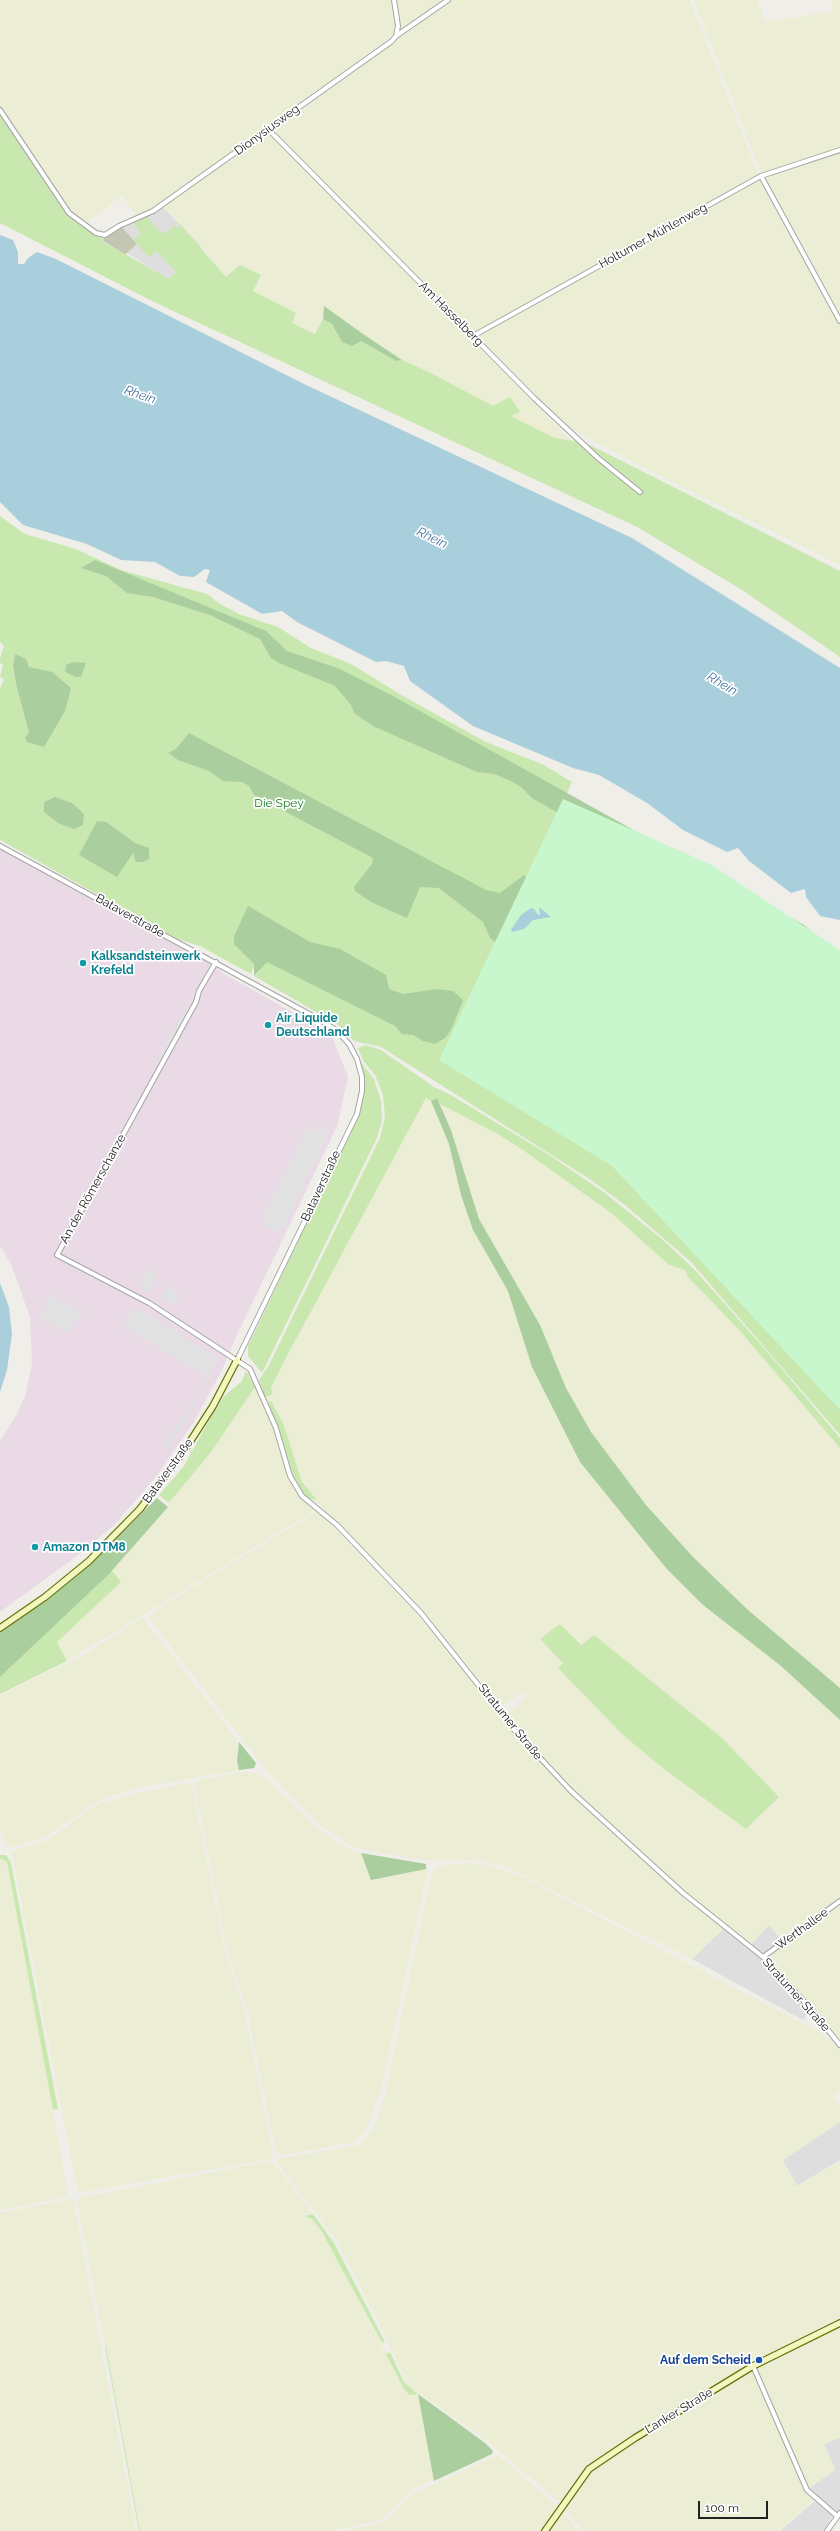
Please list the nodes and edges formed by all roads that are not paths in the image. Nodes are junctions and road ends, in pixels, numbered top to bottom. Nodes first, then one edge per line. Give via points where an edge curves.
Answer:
1 (394, 0) edge
2 (448, 0) edge
3 (396, 36) junction
4 (0, 110) edge
5 (268, 130) junction
6 (840, 150) edge
7 (761, 176) junction
8 (840, 321) edge
9 (473, 336) junction
10 (640, 492) dead end
11 (0, 846) edge
12 (216, 962) junction
13 (237, 1360) junction
14 (0, 1628) edge
15 (840, 1901) edge
16 (763, 1957) junction
17 (840, 2045) edge
18 (840, 2323) edge
19 (753, 2366) junction
20 (839, 2514) edge
21 (545, 2531) edge
22 (827, 2531) edge

1 - 3 street via 398,26
2 - 3 street, Dionysiusweg
3 - 5 street, Dionysiusweg
4 - 5 street, Dionysiusweg via 69,213 102,235 152,211
5 - 9 street, Am Hasselberg
6 - 7 street, Holtumer Mühlenweg
7 - 8 street
7 - 9 street, Holtumer Mühlenweg
9 - 10 street, Am Hasselberg via 569,432
11 - 12 street, Bataverstraße
12 - 13 street, Bataverstraße via 337,1031 354,1053 362,1077 357,1114
12 - 13 street, An der Römerschanze via 57,1254 149,1303
13 - 14 street, Bataverstraße via 186,1448 140,1509 89,1561 45,1597
13 - 16 street, Stratumer Straße via 254,1373 260,1394 282,1443 290,1476 302,1496 337,1525 421,1613 515,1731 571,1791 683,1893
15 - 16 street, Werthallee
16 - 17 street, Stratumer Straße
18 - 19 street, Lanker Straße
19 - 20 street via 807,2490
19 - 21 street, Lanker Straße via 589,2469
20 - 22 street

